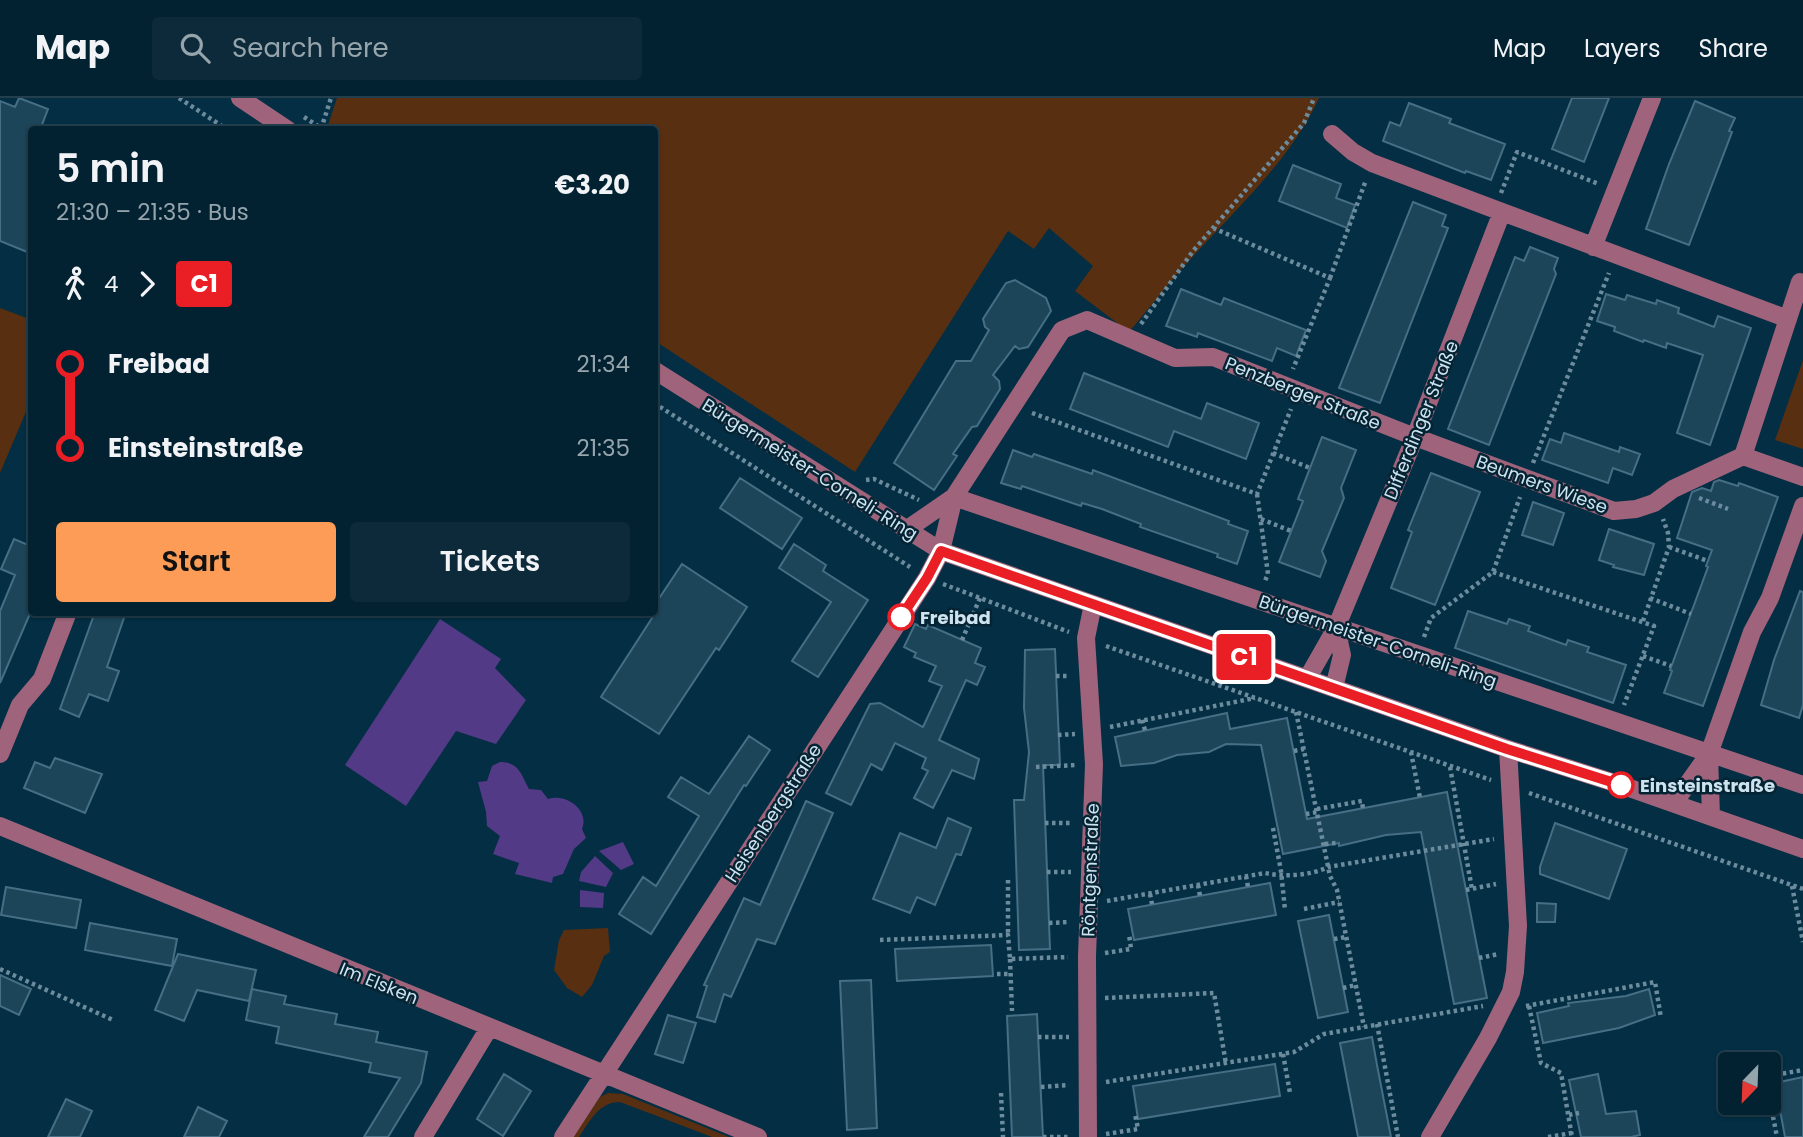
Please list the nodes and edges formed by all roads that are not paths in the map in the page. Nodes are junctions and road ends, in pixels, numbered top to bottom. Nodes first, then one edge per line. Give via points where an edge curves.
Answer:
1 (240, 98) edge
2 (1652, 98) edge
3 (282, 126) edge
4 (1332, 134) dead end
5 (1499, 210) junction
6 (1594, 247) junction
7 (1803, 283) edge
8 (1788, 319) junction
9 (658, 373) edge
10 (1415, 437) junction
11 (1742, 456) junction
12 (1803, 477) edge
13 (954, 497) junction
14 (1803, 506) edge
15 (906, 530) junction
16 (941, 551) junction
17 (1093, 604) junction
18 (66, 616) edge
19 (1336, 628) junction
20 (1307, 679) junction
21 (1334, 688) junction
22 (1507, 749) junction
23 (0, 754) edge
24 (1709, 754) junction
25 (1803, 785) edge
26 (1674, 803) junction
27 (1710, 816) junction
28 (0, 826) edge
29 (1803, 849) edge
30 (489, 1028) junction
31 (604, 1075) junction
32 (422, 1137) edge
33 (563, 1137) edge
34 (758, 1137) edge
35 (1088, 1137) edge
36 (1430, 1137) edge

1 - 3 street
2 - 6 street
4 - 5 street via 1372,163
5 - 6 street
5 - 10 street, Differdinger Straße
6 - 8 street
7 - 8 street
8 - 11 street
9 - 15 street, Bürgermeister-Corneli-Ring
10 - 11 street, Beumers Wiese via 1614,510 1654,503
10 - 13 street, Penzberger Straße via 1213,358 1175,358 1087,320 1062,330
10 - 19 street, Differdinger Straße
11 - 12 street
13 - 15 street, Penzberger Straße
13 - 16 street, Penzberger Straße
13 - 19 street, Bürgermeister-Corneli-Ring
14 - 24 street
15 - 16 street, Bürgermeister-Corneli-Ring
16 - 17 street, Bürgermeister-Corneli-Ring
16 - 31 street, Heisenbergstraße
17 - 20 street, Bürgermeister-Corneli-Ring
17 - 35 street, Röntgenstraße via 1086,638 1094,764 1087,956
18 - 23 street via 42,679 20,705
19 - 20 street, Differdinger Straße
19 - 21 street, Differdinger Straße via 1342,655
19 - 24 street, Bürgermeister-Corneli-Ring
20 - 21 street, Bürgermeister-Corneli-Ring
21 - 22 street, Bürgermeister-Corneli-Ring
22 - 26 street, Bürgermeister-Corneli-Ring
22 - 36 street via 1517,956 1511,992
24 - 25 street, Bürgermeister-Corneli-Ring
24 - 26 street
24 - 27 street
26 - 27 street, Bürgermeister-Corneli-Ring
27 - 29 street, Bürgermeister-Corneli-Ring
28 - 30 street, Im Elsken
30 - 31 street, Im Elsken
30 - 32 street
31 - 33 street, Heisenbergstraße
31 - 34 street, Im Elsken

